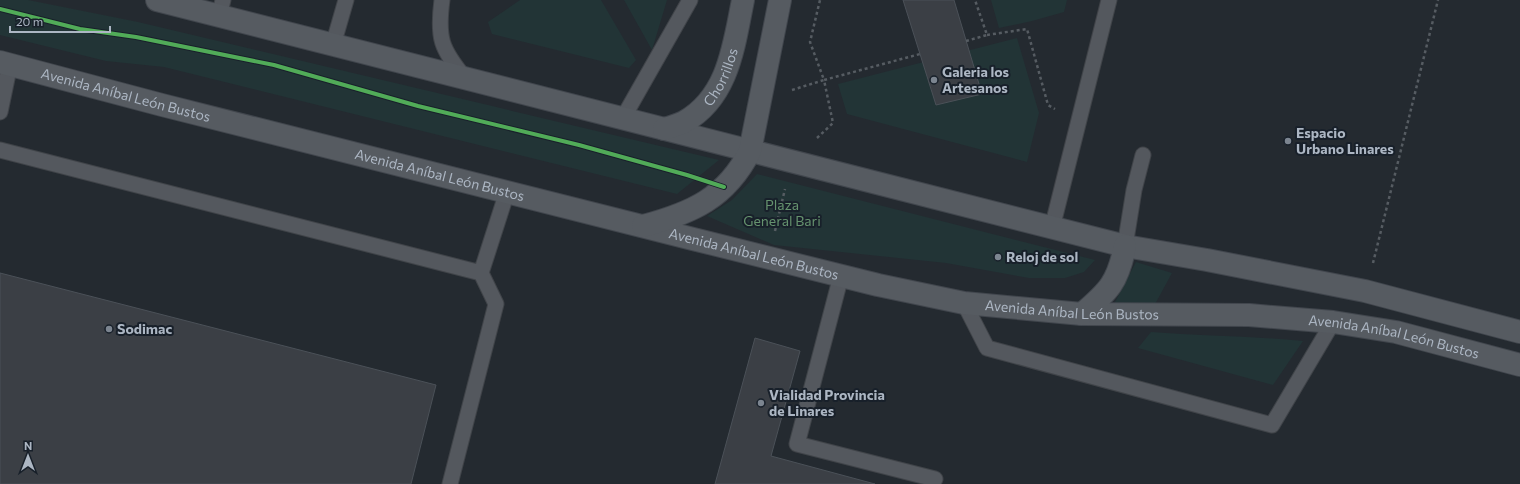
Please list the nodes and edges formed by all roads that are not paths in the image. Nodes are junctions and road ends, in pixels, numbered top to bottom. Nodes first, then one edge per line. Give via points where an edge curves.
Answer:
1 (157, 0) edge
2 (346, 0) edge
3 (442, 0) edge
4 (690, 0) edge
5 (743, 0) edge
6 (780, 0) edge
7 (1109, 0) edge
8 (221, 8) edge
9 (332, 45) junction
10 (5, 63) edge
11 (465, 78) junction
12 (0, 112) edge
13 (623, 118) junction
14 (664, 129) junction
15 (0, 150) edge
16 (750, 151) junction
17 (1143, 155) dead end
18 (507, 192) junction
19 (642, 226) junction
20 (1052, 228) junction
21 (1125, 246) junction
22 (481, 273) junction
23 (841, 276) junction
24 (964, 303) junction
25 (1082, 314) junction
26 (1333, 322) junction
27 (1520, 332) edge
28 (1520, 365) edge
29 (935, 479) dead end
30 (450, 484) edge

1 - 8 main road
2 - 9 lane
3 - 11 lane via 439,31 452,63
4 - 13 lane
5 - 14 main road, Chorrillos via 725,77 714,95 685,121
6 - 16 main road
7 - 20 lane
8 - 9 main road
9 - 11 main road
10 - 12 lane
10 - 18 main road, Avenida Aníbal León Bustos
11 - 13 main road
13 - 14 main road
14 - 16 main road
15 - 22 lane
16 - 19 main road via 742,168 730,183 712,197 677,217
16 - 20 main road
17 - 21 lane via 1134,190
18 - 19 main road, Avenida Aníbal León Bustos
18 - 22 lane
19 - 23 main road, Avenida Aníbal León Bustos
20 - 21 main road
21 - 25 main road via 1121,267 1113,285
21 - 27 main road via 1365,291
22 - 30 lane via 496,304
23 - 24 main road, Avenida Aníbal León Bustos
23 - 29 lane via 797,444
24 - 25 main road, Avenida Aníbal León Bustos
24 - 26 lane via 987,348 1272,425
25 - 26 main road, Avenida Aníbal León Bustos via 1249,315
26 - 28 main road, Avenida Aníbal León Bustos via 1396,332

